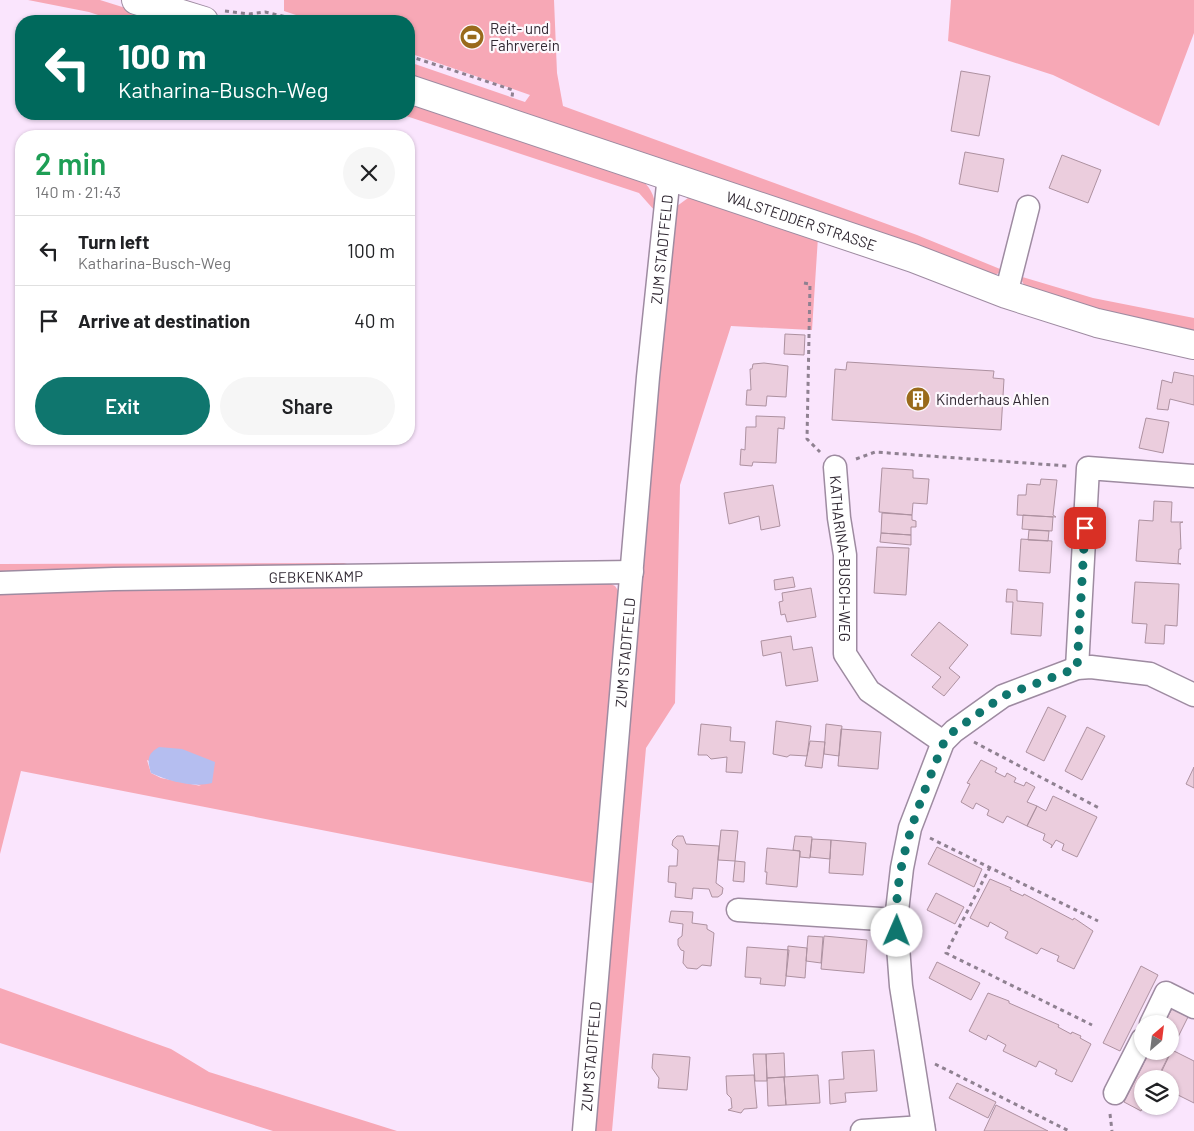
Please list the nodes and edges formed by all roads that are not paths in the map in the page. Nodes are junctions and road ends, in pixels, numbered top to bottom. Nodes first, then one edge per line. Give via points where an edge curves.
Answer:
1 (136, 0) edge
2 (209, 15) edge
3 (415, 91) edge
4 (669, 175) junction
5 (1028, 207) dead end
6 (1006, 294) junction
7 (1194, 345) edge
8 (835, 468) road end
9 (1194, 476) edge
10 (632, 572) junction
11 (0, 583) edge
12 (1077, 668) junction
13 (1194, 695) edge
14 (949, 737) junction
15 (738, 910) dead end
16 (896, 920) junction
17 (1194, 1007) edge
18 (1155, 1015) edge
19 (1134, 1056) edge
20 (1115, 1093) dead end
21 (923, 1129) edge
22 (584, 1131) edge
23 (862, 1131) edge

1 - 2 main road
3 - 4 main road, WALSTEDDER STRASSE
4 - 6 main road, WALSTEDDER STRASSE via 913,258
4 - 10 street, ZUM STADTFELD
5 - 6 street
6 - 7 main road, WALSTEDDER STRASSE via 1097,324
8 - 14 street, KATHARINA-BUSCH-WEG via 838,518 845,555 845,654 868,691
9 - 12 street via 1088,468
10 - 11 street, GEBKENKAMP
10 - 22 street, ZUM STADTFELD
12 - 13 street via 1150,674
12 - 14 street via 1003,696
14 - 16 street via 910,828
15 - 16 street
16 - 21 street via 900,986
17 - 18 street via 1166,993
19 - 20 street
21 - 23 street

